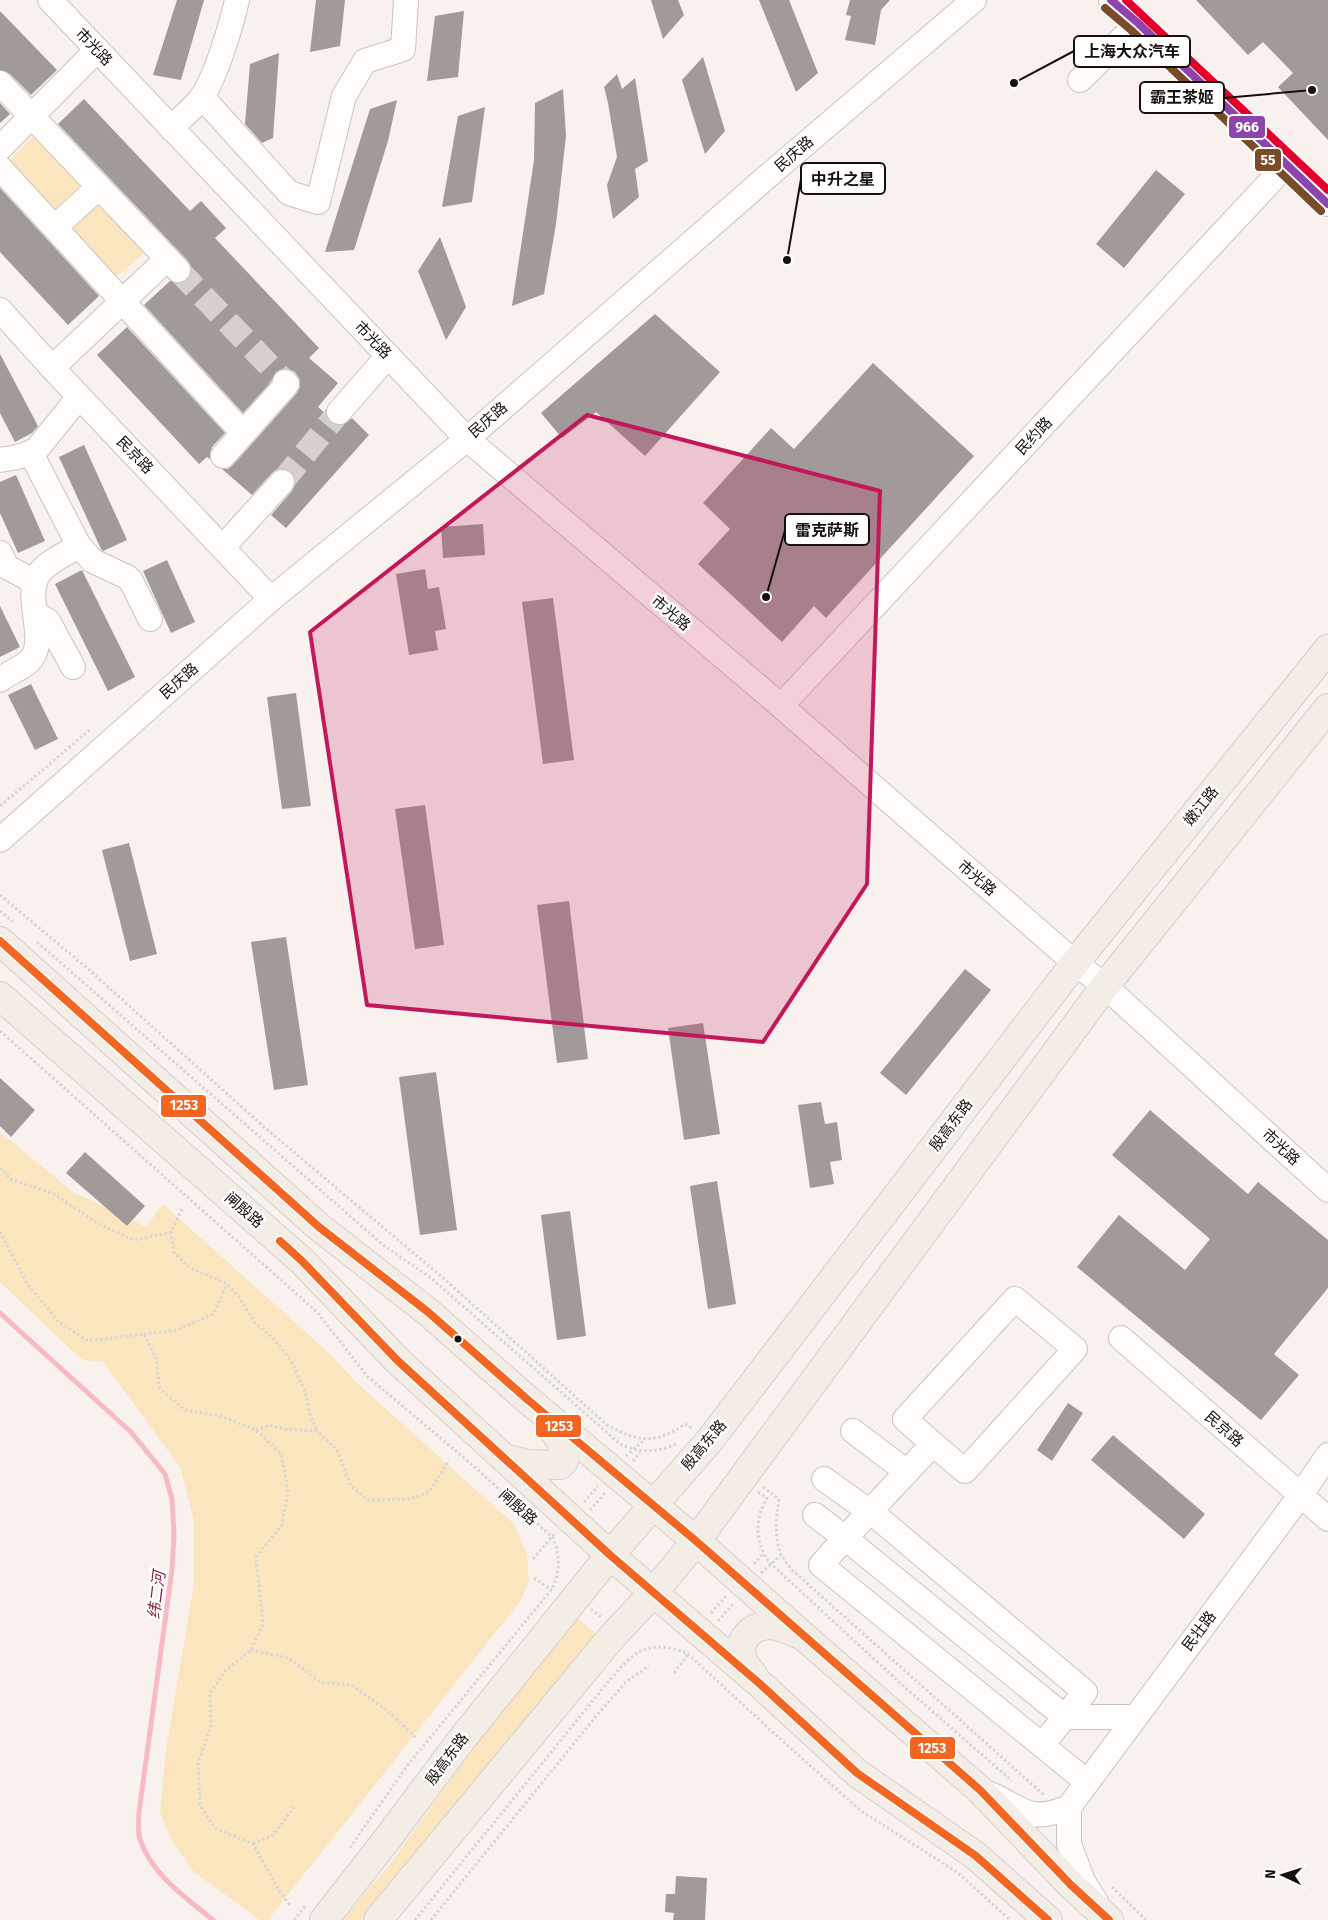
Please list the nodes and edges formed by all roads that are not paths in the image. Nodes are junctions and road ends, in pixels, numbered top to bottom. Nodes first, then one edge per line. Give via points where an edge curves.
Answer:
1 (50, 0) edge
2 (237, 0) edge
3 (406, 0) edge
4 (974, 0) edge
5 (1111, 0) edge
6 (1138, 23) junction
7 (97, 50) junction
8 (1080, 80) dead end
9 (0, 83) edge
10 (202, 97) junction
11 (32, 116) junction
12 (171, 128) junction
13 (0, 148) edge
14 (1286, 165) junction
15 (0, 168) edge
16 (99, 187) junction
17 (1328, 204) edge
18 (55, 227) junction
19 (123, 302) junction
20 (0, 310) edge
21 (388, 356) junction
22 (52, 368) junction
23 (285, 382) dead end
24 (79, 397) junction
25 (339, 412) tunnel mouth
26 (243, 432) junction
27 (467, 439) junction
28 (31, 453) junction
29 (223, 456) dead end
30 (0, 460) edge
31 (282, 482) tunnel mouth
32 (79, 546) junction
33 (223, 547) junction
34 (0, 552) edge
35 (35, 582) junction
36 (272, 599) junction
37 (35, 613) junction
38 (150, 619) dead end
39 (1328, 649) edge
40 (73, 667) dead end
41 (0, 680) edge
42 (781, 706) junction
43 (1328, 708) edge
44 (0, 839) edge
45 (12, 939) edge
46 (1075, 963) junction
47 (1105, 986) junction
48 (0, 996) edge
49 (1328, 1190) edge
50 (1121, 1338) dead end
51 (528, 1400) junction
52 (854, 1431) dead end
53 (933, 1444) junction
54 (1328, 1455) edge
55 (502, 1457) junction
56 (907, 1472) junction
57 (824, 1479) dead end
58 (1300, 1496) junction
59 (652, 1504) junction
60 (870, 1512) junction
61 (815, 1515) dead end
62 (1328, 1519) edge
63 (845, 1538) junction
64 (696, 1541) junction
65 (610, 1555) junction
66 (654, 1592) junction
67 (802, 1635) junction
68 (992, 1657) junction
69 (760, 1684) junction
70 (969, 1685) junction
71 (1065, 1717) junction
72 (1135, 1717) junction
73 (1042, 1745) junction
74 (1087, 1782) junction
75 (980, 1790) junction
76 (1068, 1807) junction
77 (314, 1913) edge
78 (1107, 1918) edge
79 (378, 1920) edge
80 (1048, 1920) edge

1 - 7 street, 市光路
2 - 10 street via 213,76
3 - 10 street via 403,49 365,61 344,96 318,202 289,193
4 - 27 street, 民庆路
5 - 6 street
6 - 8 street
6 - 14 street
7 - 11 street
7 - 12 street, 市光路
9 - 11 street
10 - 12 street
11 - 13 street
11 - 16 street
12 - 21 street, 市光路
14 - 17 street
14 - 42 street, 民约路
15 - 18 street
16 - 18 street
16 - 19 street via 172,265
18 - 19 street
19 - 22 street
19 - 26 street
20 - 22 street, 民京路
21 - 25 street
21 - 27 street, 市光路
22 - 24 street, 民京路
23 - 26 street via 287,384
24 - 28 street
24 - 33 street, 民京路
26 - 29 street
27 - 36 street, 民庆路
27 - 42 street, 市光路
28 - 30 street
28 - 32 street
31 - 33 street
32 - 35 street via 47,565
32 - 38 street via 93,562 131,581
33 - 36 street, 民京路
34 - 35 street via 8,567
35 - 37 street
36 - 44 street, 民庆路
37 - 40 street via 48,621
37 - 41 street via 35,653 31,660
39 - 46 main road, 嫩江路
42 - 46 street, 市光路
43 - 47 main road
45 - 51 main road via 318,1227 428,1312
46 - 47 street, 市光路
46 - 59 main road, 殷高东路 via 697,1440
47 - 49 street, 市光路
47 - 64 main road
48 - 55 main road, 闸殷路 via 302,1260 398,1361
50 - 58 street, 民京路
51 - 55 main road via 558,1436 566,1455 564,1462 551,1466
51 - 59 main road
52 - 56 street
53 - 53 street via 905,1419 1015,1299 1075,1349 965,1472
53 - 56 street
54 - 58 street, 民壮路
55 - 65 main road, 闸殷路 via 566,1527
56 - 60 street
57 - 60 street
58 - 62 street, 民京路
58 - 72 street, 民壮路
59 - 64 main road
59 - 65 main road, 殷高东路
60 - 63 street
60 - 71 street via 1085,1692
61 - 63 street
63 - 68 street
63 - 70 street via 821,1565
64 - 66 main road
64 - 67 main road
65 - 66 main road, 闸殷路
65 - 77 main road, 殷高东路 via 462,1739 388,1838
66 - 69 main road, 闸殷路 via 692,1641
66 - 79 main road via 611,1638
67 - 69 main road via 771,1625 749,1632 742,1641 741,1649 744,1662
67 - 75 main road
68 - 70 street
68 - 71 street
69 - 80 main road, 闸殷路 via 857,1773 976,1856
70 - 73 street
71 - 72 street
71 - 73 street
72 - 74 street, 民壮路
73 - 74 street
74 - 76 street, 民壮路
75 - 76 street via 1030,1815 1054,1814
75 - 78 main road
76 - 78 street via 1073,1857 1083,1882

